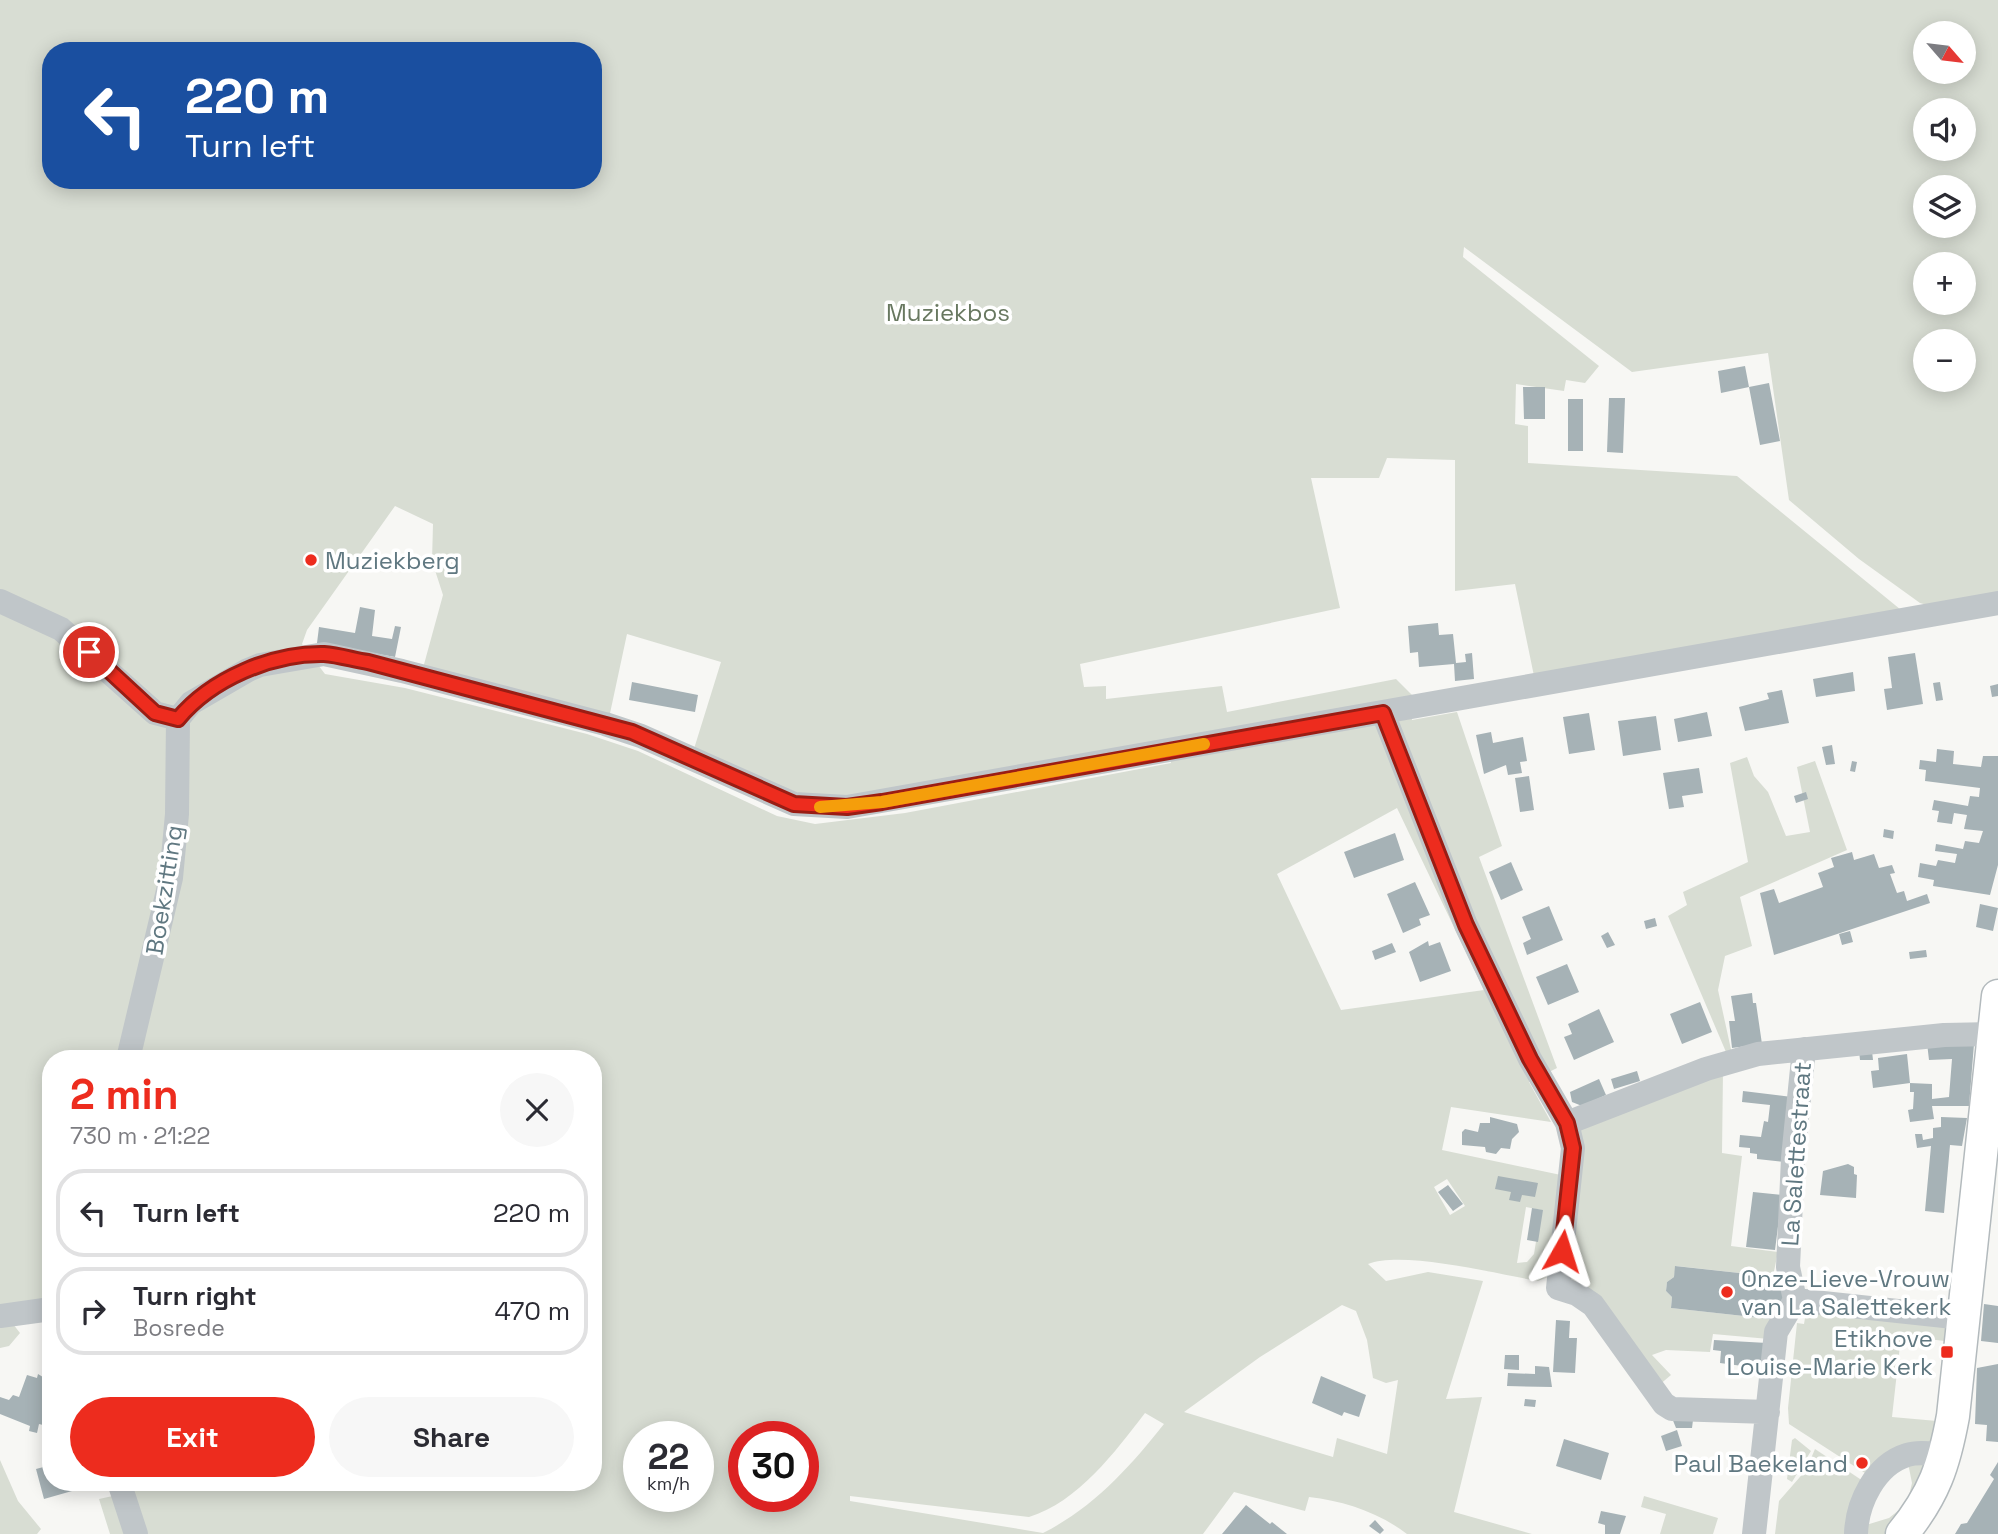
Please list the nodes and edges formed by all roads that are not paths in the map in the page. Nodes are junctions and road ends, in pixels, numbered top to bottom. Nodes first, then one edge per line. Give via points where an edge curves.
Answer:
1 (0, 601) edge
2 (1998, 604) edge
3 (1383, 713) junction
4 (178, 719) junction
5 (1998, 996) edge
6 (1994, 1034) junction
7 (1804, 1049) junction
8 (130, 1050) edge
9 (1567, 1123) junction
10 (1795, 1300) junction
11 (42, 1310) edge
12 (0, 1316) edge
13 (1963, 1318) junction
14 (1768, 1412) junction
15 (1945, 1455) junction
16 (122, 1491) edge
17 (136, 1534) edge
18 (1754, 1534) edge
19 (1856, 1534) edge
20 (1902, 1534) edge

1 - 4 street via 61,629 155,713
2 - 3 street
3 - 4 street via 882,802 826,807 774,797 642,736 605,724 324,654 248,670 191,703
3 - 9 street via 1466,925 1530,1059
4 - 8 street, Boekzitting via 171,878
5 - 6 main road
6 - 7 street, La Salettestraat
6 - 13 main road
7 - 9 street, La Salettestraat via 1736,1059
7 - 10 street, La Salettestraat via 1788,1267
9 - 14 street via 1573,1148 1558,1288 1593,1305 1672,1409
10 - 13 street
10 - 14 street via 1776,1332
11 - 12 street
13 - 15 main road
14 - 18 street
15 - 19 street via 1925,1452 1893,1463 1861,1502
15 - 20 main road via 1931,1495
16 - 17 street

